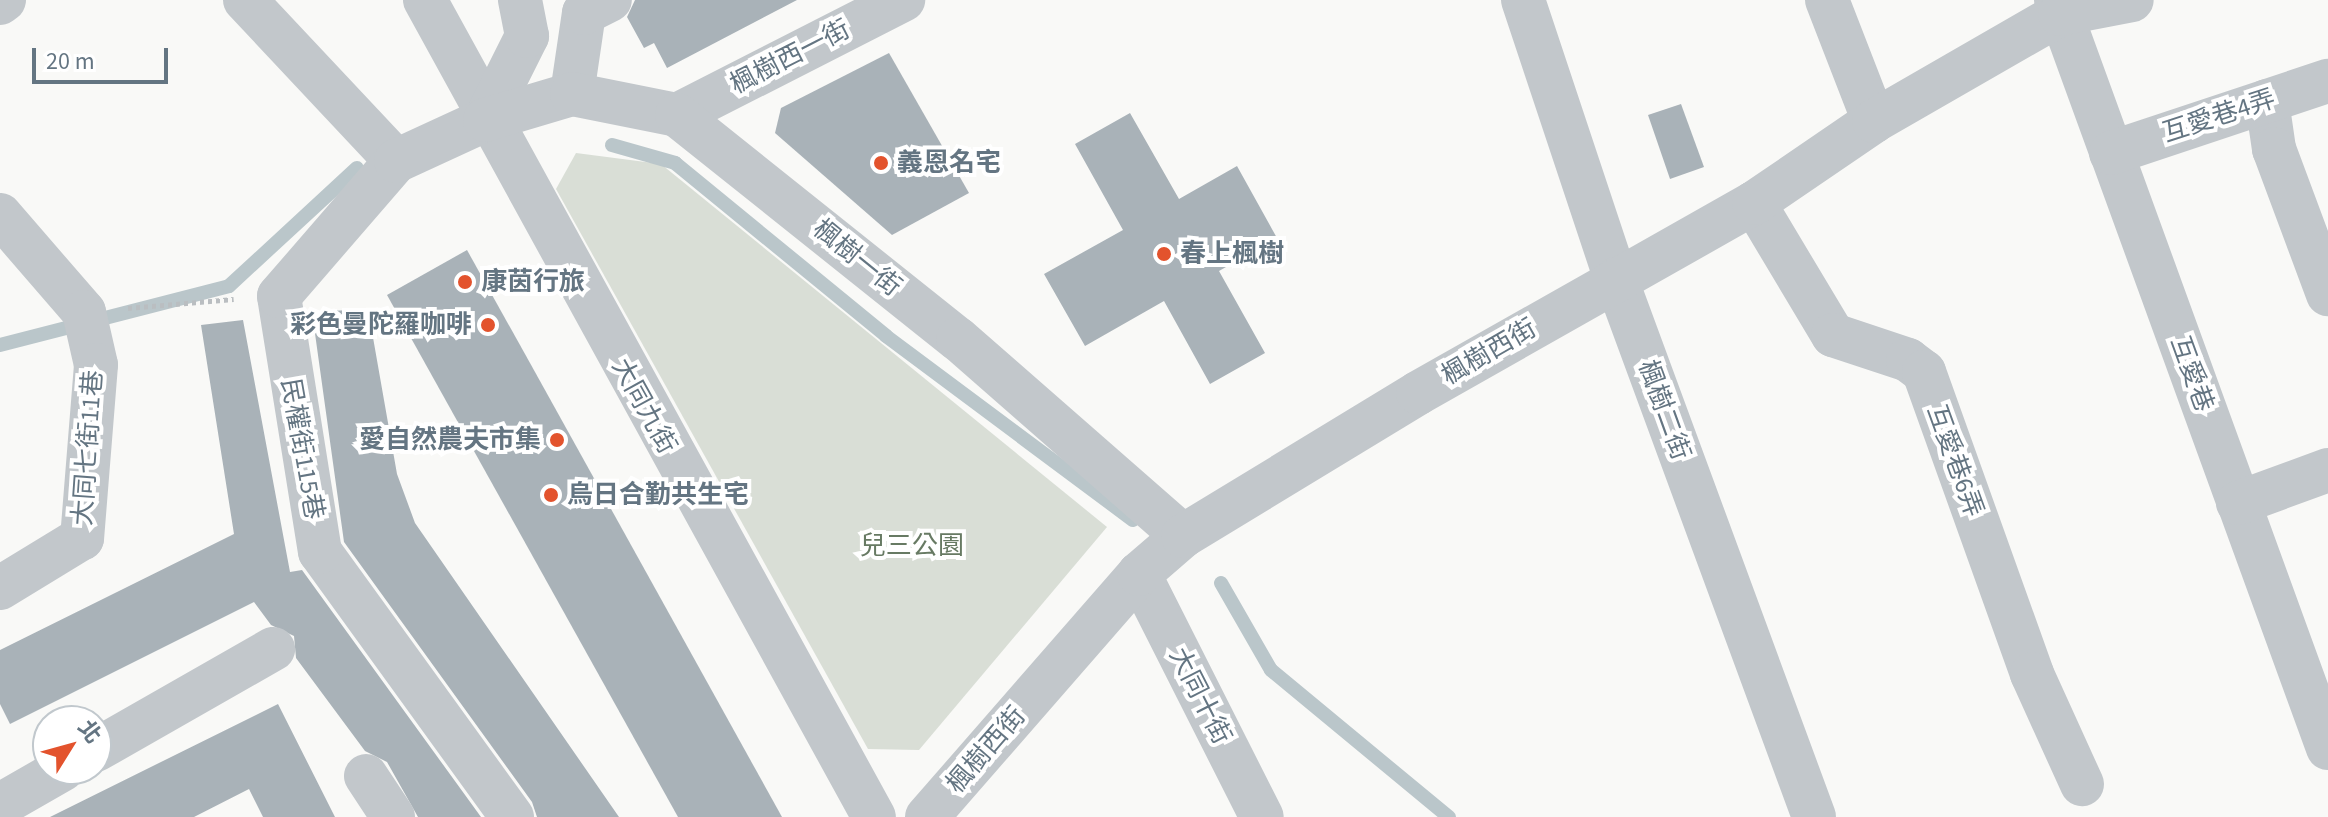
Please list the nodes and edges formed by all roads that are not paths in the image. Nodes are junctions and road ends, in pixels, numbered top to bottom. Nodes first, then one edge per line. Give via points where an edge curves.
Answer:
1 (245, 0) edge
2 (425, 0) edge
3 (520, 0) edge
4 (610, 0) edge
5 (903, 0) edge
6 (1523, 0) edge
7 (1827, 0) edge
8 (2132, 0) edge
9 (2058, 7) edge
10 (2328, 81) edge
11 (572, 94) junction
12 (2267, 101) junction
13 (677, 115) junction
14 (485, 120) junction
15 (1874, 121) junction
16 (2111, 153) junction
17 (396, 161) junction
18 (1754, 203) junction
19 (0, 215) edge
20 (1616, 279) junction
21 (2328, 294) edge
22 (2328, 470) edge
23 (2238, 503) junction
24 (1183, 536) junction
25 (1139, 574) junction
26 (0, 588) edge
27 (273, 649) dead end
28 (112, 741) edge
29 (2328, 748) edge
30 (366, 776) dead end
31 (2082, 784) dead end
32 (35, 785) edge
33 (9, 800) edge
34 (393, 817) edge
35 (512, 817) edge
36 (874, 817) edge
37 (927, 817) edge
38 (1262, 817) edge
39 (1814, 817) edge

1 - 17 street
2 - 14 street, 大同九街
3 - 14 street via 527,36
4 - 11 street via 584,13
5 - 13 street, 楓樹西一街
6 - 20 street, 楓樹二街
7 - 15 street
8 - 9 street, 楓樹西街
9 - 15 street, 楓樹西街
9 - 16 street, 互愛巷
10 - 12 street, 互愛巷4弄
11 - 13 street, 楓樹一街
11 - 14 street, 楓樹一街
12 - 16 street, 互愛巷4弄
12 - 21 street via 2274,149
13 - 24 street, 楓樹一街 via 958,339
14 - 17 street
14 - 36 street, 大同九街
15 - 18 street, 楓樹西街
16 - 23 street, 互愛巷
17 - 35 street, 民權街115巷 via 279,296 320,552
18 - 20 street, 楓樹西街
18 - 31 street, 互愛巷6弄 via 1833,335 1908,360 1924,372 2032,674
19 - 26 street, 大同七街11巷 via 84,312 96,365 82,538
20 - 24 street, 楓樹西街
20 - 39 street, 楓樹二街
22 - 23 street
23 - 29 street, 互愛巷
24 - 25 street, 楓樹西街
25 - 37 street, 楓樹西街
25 - 38 street, 大同十街
27 - 28 street
30 - 34 street
32 - 33 street

